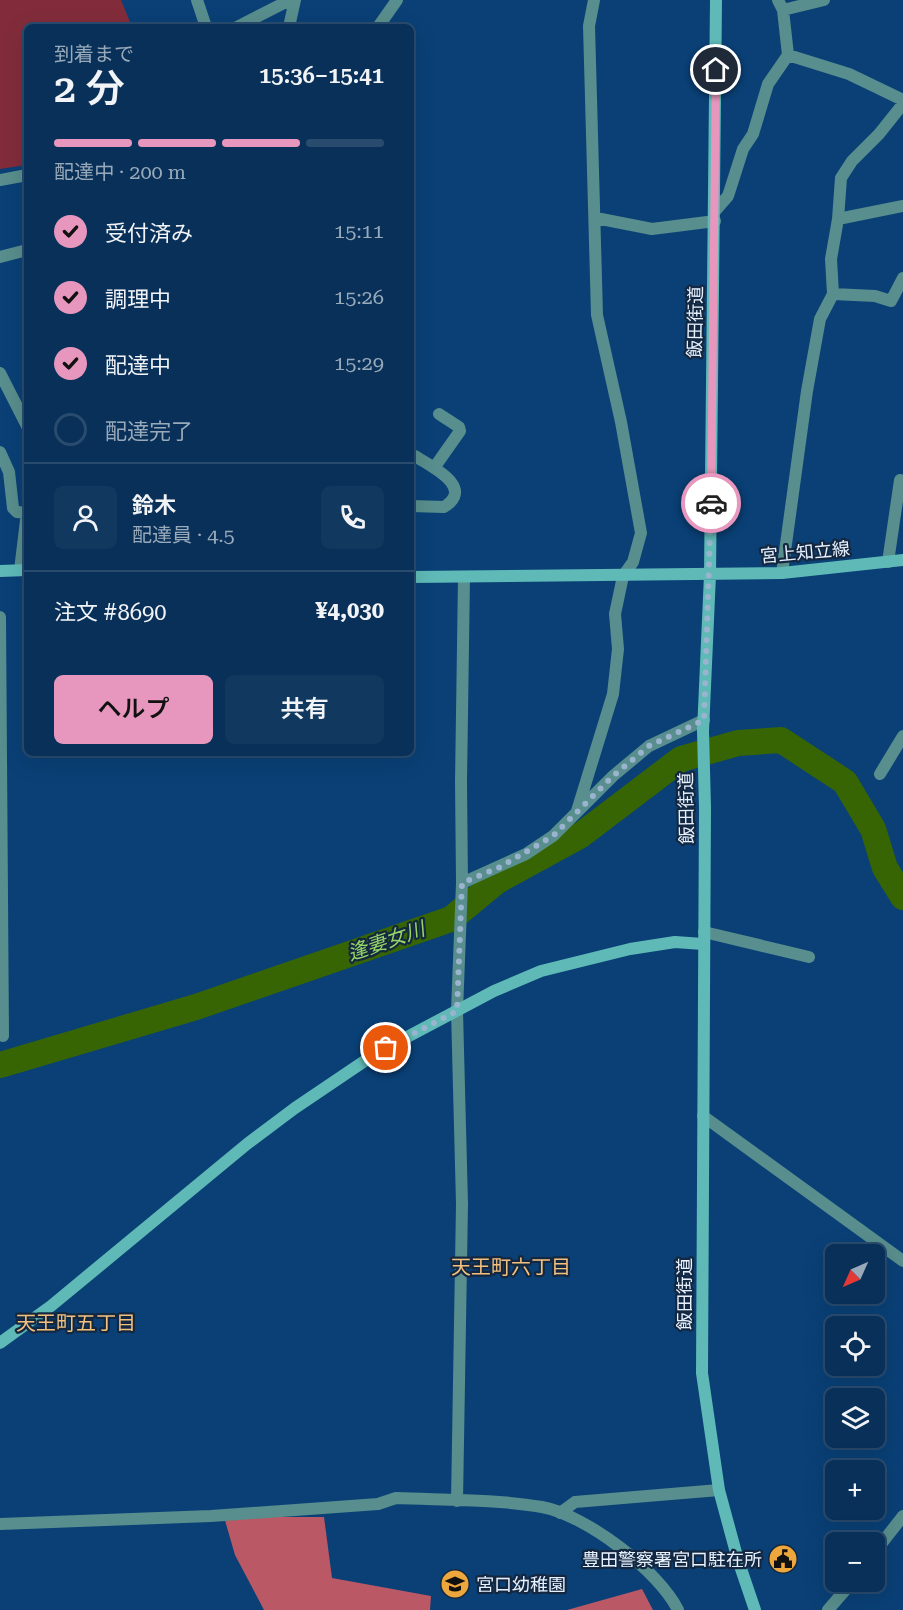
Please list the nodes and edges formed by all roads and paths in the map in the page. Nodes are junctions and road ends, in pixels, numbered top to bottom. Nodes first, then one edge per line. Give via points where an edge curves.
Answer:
1 (197, 0) edge
2 (292, 0) edge
3 (397, 0) edge
4 (594, 0) edge
5 (716, 0) edge
6 (824, 0) edge
7 (781, 5) edge
8 (205, 24) edge
9 (243, 24) edge
10 (289, 24) edge
11 (380, 24) edge
12 (788, 55) junction
13 (903, 102) edge
14 (24, 176) edge
15 (0, 180) edge
16 (903, 206) edge
17 (715, 216) junction
18 (596, 219) junction
19 (838, 219) junction
20 (24, 253) edge
21 (0, 257) edge
22 (903, 278) edge
23 (833, 294) junction
24 (0, 373) edge
25 (439, 414) dead end
26 (24, 420) edge
27 (0, 452) edge
28 (414, 456) edge
29 (434, 468) junction
30 (900, 480) dead end
31 (414, 506) edge
32 (24, 513) edge
33 (24, 551) edge
34 (903, 561) edge
35 (888, 562) junction
36 (23, 570) edge
37 (0, 571) edge
38 (783, 573) junction
39 (710, 575) junction
40 (623, 576) junction
41 (414, 577) edge
42 (464, 577) junction
43 (0, 617) edge
44 (703, 725) junction
45 (903, 736) edge
46 (880, 774) dead end
47 (577, 811) junction
48 (462, 886) junction
49 (703, 938) junction
50 (809, 957) dead end
51 (457, 1011) junction
52 (3, 1036) dead end
53 (703, 1116) junction
54 (903, 1261) edge
55 (0, 1343) edge
56 (719, 1490) junction
57 (457, 1501) junction
58 (560, 1513) junction
59 (903, 1516) edge
60 (0, 1524) edge
61 (885, 1539) edge
62 (844, 1592) edge
63 (678, 1610) edge
64 (755, 1610) edge
65 (828, 1610) edge

1 - 8 street
2 - 9 street
2 - 10 street
3 - 11 street
4 - 18 street via 589,26
5 - 17 main road, 飯田街道
6 - 7 street
7 - 12 street
12 - 13 street via 849,74
12 - 17 street via 768,84 753,134 743,149 728,196
13 - 19 street via 841,178
14 - 15 street
16 - 19 street
17 - 18 street via 652,229
17 - 39 main road, 飯田街道
18 - 40 street via 597,315 641,533 633,562
19 - 23 street via 831,259
20 - 21 street
22 - 23 street via 891,301 875,296
23 - 38 street via 820,319 798,441
24 - 26 street
25 - 29 street via 460,431
27 - 32 street via 9,472 14,508
28 - 29 street
29 - 31 street via 453,482 450,503 444,507
30 - 35 street
33 - 36 street
34 - 35 main road, 宮上知立線
35 - 38 main road, 宮上知立線
36 - 37 main road
38 - 39 main road, 宮上知立線
39 - 40 main road, 宮上知立線
39 - 44 main road, 飯田街道
40 - 42 main road, 宮上知立線
40 - 47 street via 615,614 615,681
41 - 42 main road, 宮上知立線
42 - 48 street
43 - 52 street
44 - 47 street via 649,746
44 - 49 main road, 飯田街道
45 - 46 street
47 - 48 street via 553,836 526,854
48 - 51 street
49 - 50 street
49 - 51 main road via 630,949 541,971
49 - 53 main road, 飯田街道
51 - 55 main road via 375,1054 295,1108
51 - 57 street via 462,1204
53 - 54 street
53 - 56 main road, 飯田街道 via 702,1373
56 - 58 street via 575,1502
56 - 64 main road, 飯田街道
57 - 58 street via 543,1507
57 - 60 street via 396,1498 378,1504 211,1516
58 - 63 street via 598,1533 646,1568 662,1584
59 - 61 street
62 - 65 street

